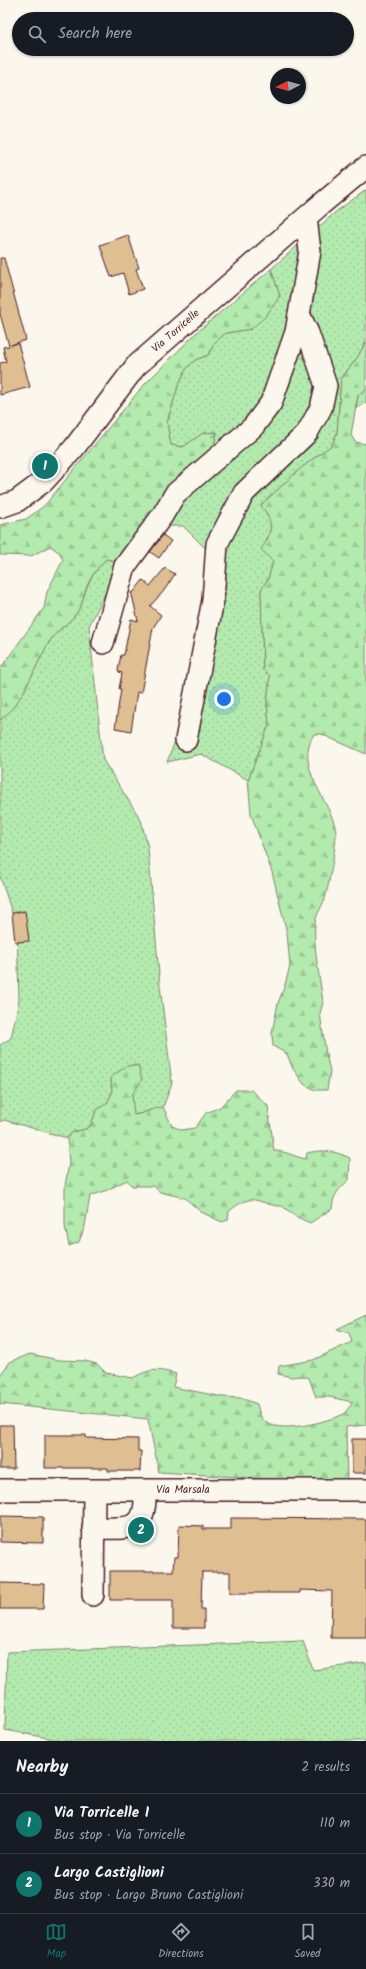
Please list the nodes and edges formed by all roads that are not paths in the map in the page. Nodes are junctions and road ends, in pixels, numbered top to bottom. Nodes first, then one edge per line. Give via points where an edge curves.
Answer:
1 (366, 167) edge
2 (306, 218) junction
3 (299, 314) junction
4 (0, 507) edge
5 (103, 643) dead end
6 (186, 740) dead end
7 (0, 1490) edge
8 (366, 1490) edge
9 (94, 1491) junction
10 (145, 1491) junction
11 (93, 1528) junction
12 (92, 1595) dead end

1 - 2 street, Via Torricelle
2 - 3 street via 310,251
2 - 4 street, Via Torricelle via 136,366 74,448 44,481 17,501
3 - 5 street via 296,332 271,403 253,427 175,494 125,566
3 - 6 street via 326,386 321,408 306,433 244,493 218,544 213,600
7 - 9 street, Via Marsala
8 - 10 street, Via Marsala
9 - 10 street, Via Marsala
9 - 11 street
10 - 11 street via 144,1513 136,1524 128,1528
11 - 12 street

